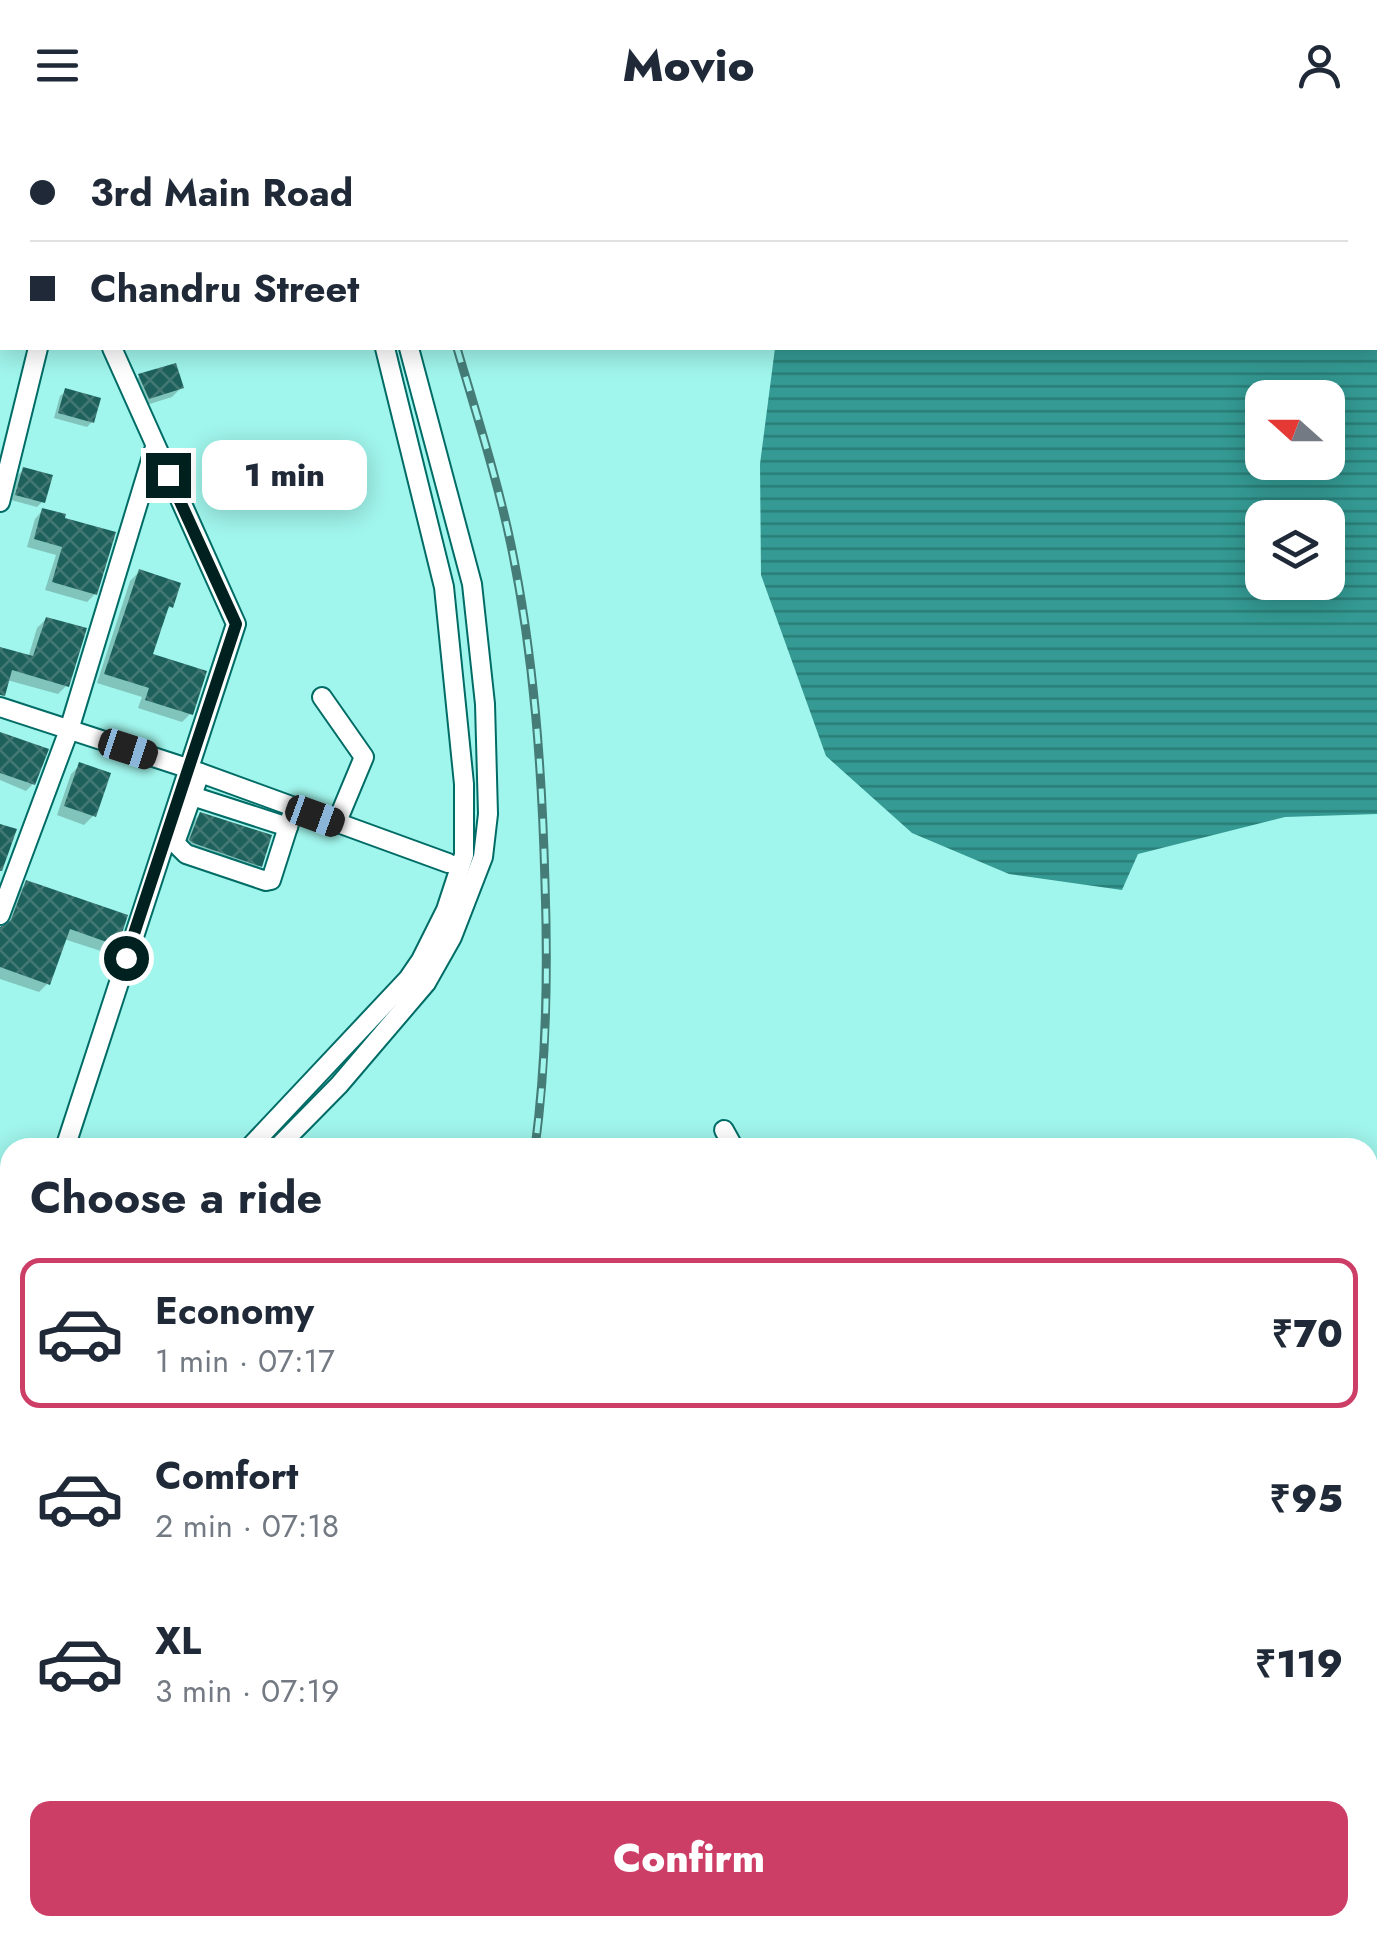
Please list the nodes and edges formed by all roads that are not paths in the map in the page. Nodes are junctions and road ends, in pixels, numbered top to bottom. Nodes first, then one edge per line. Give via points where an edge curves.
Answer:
1 (38, 350) edge
2 (113, 350) edge
3 (385, 350) edge
4 (410, 350) edge
5 (155, 447) junction
6 (0, 502) edge
7 (322, 697) dead end
8 (0, 707) edge
9 (69, 730) junction
10 (194, 771) junction
11 (222, 782) junction
12 (192, 796) junction
13 (264, 797) junction
14 (215, 803) junction
15 (294, 808) junction
16 (257, 817) junction
17 (336, 824) junction
18 (288, 827) junction
19 (448, 863) dead end
20 (0, 915) edge
21 (724, 1130) dead end
22 (68, 1138) edge
23 (258, 1138) edge
24 (286, 1138) edge
25 (728, 1138) edge

1 - 6 street
2 - 5 street
3 - 23 street via 444,587 464,784 464,855 446,910 408,978
4 - 24 street via 472,584 485,704 483,858 426,983
5 - 9 street
5 - 10 street via 235,616
7 - 17 street via 364,757
8 - 9 street
9 - 10 street
9 - 20 street
10 - 11 street
10 - 12 street
10 - 22 street
11 - 13 street
11 - 14 street
12 - 14 street
12 - 18 street via 177,848 250,876 271,880
13 - 15 street
13 - 16 street
14 - 16 street
15 - 17 street
15 - 18 street
16 - 18 street
17 - 19 street
21 - 25 street

